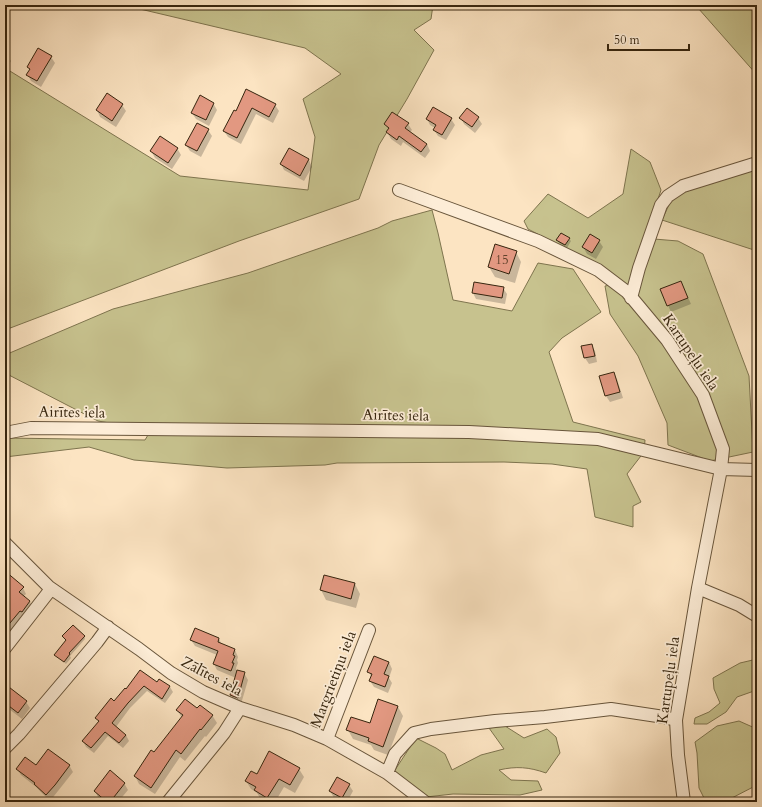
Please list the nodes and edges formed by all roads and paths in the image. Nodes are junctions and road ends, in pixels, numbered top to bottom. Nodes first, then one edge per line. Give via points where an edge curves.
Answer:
1 (754, 165) edge
2 (399, 190) dead end
3 (631, 298) junction
4 (5, 433) edge
5 (721, 469) junction
6 (757, 470) edge
7 (7, 548) edge
8 (698, 588) junction
9 (51, 589) junction
10 (757, 616) edge
11 (108, 627) junction
12 (369, 630) dead end
13 (5, 648) edge
14 (240, 708) junction
15 (676, 720) junction
16 (327, 739) junction
17 (5, 748) edge
18 (387, 773) junction
19 (168, 802) edge
20 (425, 802) edge
21 (684, 802) edge

1 - 3 street via 683,186 668,196 661,205
2 - 3 street, Kartupeļu iela via 538,241 598,270
3 - 5 street, Kartupeļu iela via 667,340 703,395 722,449
4 - 5 street, Airītes iela via 31,428 469,432 598,439
5 - 6 street, Airītes iela
5 - 8 street, Kartupeļu iela
7 - 9 street, Zālītes iela
8 - 10 street via 739,605
8 - 15 street, Kartupeļu iela
9 - 11 street, Zālītes iela
9 - 13 street
11 - 14 street, Zālītes iela via 171,673 203,692
11 - 17 street
12 - 16 street, Margrietiņu iela
14 - 16 street, Zālītes iela via 294,725
14 - 19 street via 224,733
15 - 18 street via 611,709 431,730 414,734 395,754
15 - 21 street, Kartupeļu iela
16 - 18 street, Zālītes iela
18 - 20 street, Zālītes iela

